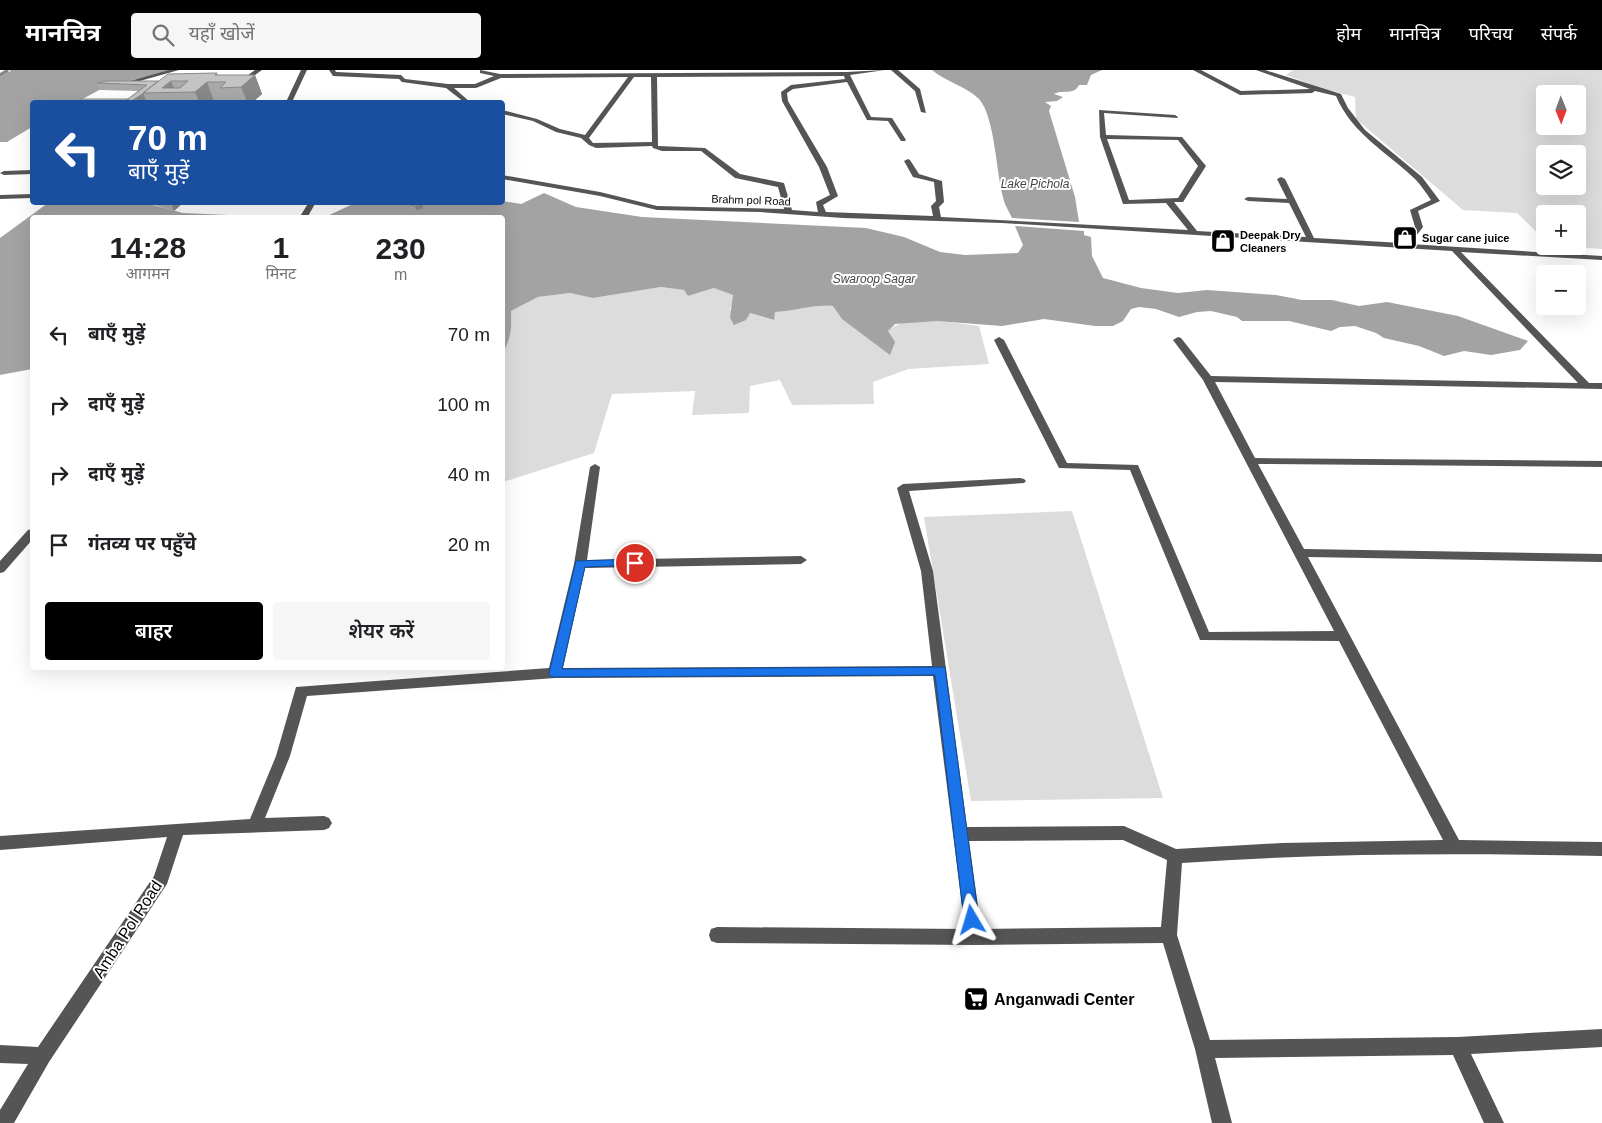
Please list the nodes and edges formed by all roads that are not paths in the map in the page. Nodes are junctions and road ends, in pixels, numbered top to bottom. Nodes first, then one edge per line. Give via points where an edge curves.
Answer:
1 (176, 70) edge
2 (259, 70) edge
3 (304, 70) edge
4 (332, 70) edge
5 (483, 70) edge
6 (882, 70) edge
7 (894, 70) edge
8 (1196, 70) edge
9 (1259, 70) edge
10 (830, 72) edge
11 (633, 74) junction
12 (654, 74) junction
13 (500, 76) junction
14 (848, 77) junction
15 (122, 84) edge
16 (448, 86) junction
17 (234, 88) edge
18 (1319, 90) junction
19 (290, 100) edge
20 (465, 100) edge
21 (924, 112) dead end
22 (505, 113) edge
23 (1175, 117) dead end
24 (1103, 137) junction
25 (586, 138) junction
26 (903, 140) dead end
27 (654, 144) junction
28 (908, 161) dead end
29 (30, 172) edge
30 (4, 173) dead end
31 (505, 178) edge
32 (1281, 179) dead end
33 (30, 196) edge
34 (0, 197) edge
35 (1248, 199) dead end
36 (1168, 200) junction
37 (1292, 201) junction
38 (789, 212) junction
39 (823, 215) junction
40 (937, 218) junction
41 (1196, 233) junction
42 (1311, 240) junction
43 (1404, 246) junction
44 (1454, 249) junction
45 (1602, 258) edge
46 (999, 340) dead end
47 (1178, 340) dead end
48 (1208, 379) junction
49 (1586, 386) junction
50 (1602, 386) edge
51 (1252, 461) junction
52 (1602, 464) edge
53 (595, 467) dead end
54 (1020, 481) dead end
55 (30, 534) edge
56 (1300, 553) junction
57 (1602, 558) edge
58 (801, 560) dead end
59 (580, 564) junction
60 (0, 569) edge
61 (1343, 636) junction
62 (941, 671) junction
63 (555, 673) junction
64 (324, 823) dead end
65 (255, 825) junction
66 (177, 829) junction
67 (960, 834) junction
68 (0, 843) edge
69 (1454, 846) junction
70 (1600, 852) edge
71 (1175, 856) junction
72 (717, 935) dead end
73 (1170, 935) junction
74 (974, 937) junction
75 (1602, 1038) edge
76 (1458, 1046) junction
77 (1204, 1049) junction
78 (0, 1054) edge
79 (43, 1056) junction
80 (3, 1123) edge
81 (1222, 1123) edge
82 (1494, 1123) edge

1 - 15 street
2 - 17 street
3 - 19 street
4 - 16 street via 332,74 401,76 402,80
5 - 13 street
6 - 14 street
7 - 21 street via 918,90
8 - 18 street via 1240,93
9 - 18 street
10 - 12 street
10 - 14 street
11 - 12 street
11 - 13 street
11 - 25 street
12 - 27 street
13 - 16 street via 476,86
14 - 26 street via 869,119 890,119
14 - 39 street via 791,87 784,92 785,101 823,167 834,196 819,204
16 - 20 street
18 - 43 street via 1339,95 1356,124 1420,180 1436,201 1414,210 1419,227
22 - 25 street
23 - 24 street via 1101,111
24 - 36 street via 1126,202
24 - 36 street via 1180,138 1202,166 1180,200
25 - 27 street via 596,146
27 - 38 street via 662,150 703,149 738,176 780,185
28 - 40 street via 916,175 938,181 940,202 935,206
29 - 30 street
31 - 38 street, Brahm pol Road via 600,194 657,208
32 - 37 street
33 - 34 street
35 - 37 street
36 - 41 street
37 - 42 street
38 - 39 street, Brahm pol Road
39 - 40 street, Brahm pol Road
40 - 41 street, Brahm pol Road
41 - 42 street, Brahm pol Road
42 - 43 street, Brahm pol Road
43 - 44 street, Brahm pol Road
44 - 45 street, Brahm pol Road
44 - 49 street
46 - 61 street via 1063,466 1134,467 1205,638
47 - 48 street
48 - 49 street
48 - 51 street
49 - 50 street
51 - 52 street
51 - 56 street
53 - 59 street
54 - 62 street via 903,488 927,571
55 - 60 street
56 - 57 street
56 - 61 street
58 - 59 street
59 - 63 street
61 - 69 street
62 - 63 street
62 - 67 street
63 - 65 street via 301,691 283,756
64 - 65 street
65 - 66 street
66 - 68 street
66 - 79 street, Amba Pol Road via 161,879
67 - 71 street via 1124,833
67 - 74 street
69 - 70 street
69 - 71 street via 1238,851
71 - 73 street
72 - 74 street
73 - 74 street
73 - 77 street
75 - 76 street
76 - 77 street
76 - 82 street
77 - 81 street
78 - 79 street
79 - 80 street, Amba Pol Road

